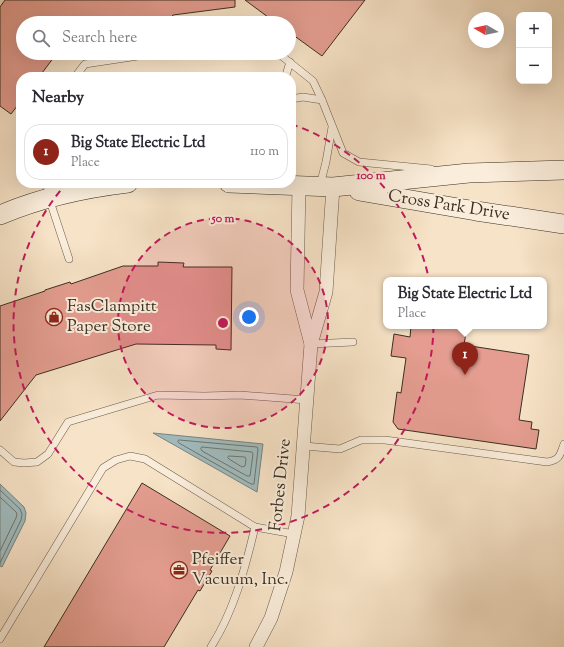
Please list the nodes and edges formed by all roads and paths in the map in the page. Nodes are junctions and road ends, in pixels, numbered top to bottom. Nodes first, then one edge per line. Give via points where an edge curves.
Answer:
1 (112, 60) edge
2 (287, 60) edge
3 (290, 62) junction
4 (79, 72) edge
5 (287, 72) edge
6 (296, 98) edge
7 (322, 100) junction
8 (332, 126) junction
9 (564, 170) edge
10 (469, 173) junction
11 (296, 186) edge
12 (299, 186) junction
13 (327, 187) junction
14 (74, 188) edge
15 (48, 190) edge
16 (0, 215) edge
17 (564, 224) edge
18 (69, 259) dead end
19 (353, 342) dead end
20 (311, 344) junction
21 (307, 400) junction
22 (564, 444) edge
23 (304, 446) junction
24 (0, 450) edge
25 (255, 527) junction
26 (294, 534) junction
27 (0, 639) edge
28 (211, 647) edge
29 (256, 647) edge

1 - 4 lane via 85,64
2 - 3 lane
3 - 5 lane
3 - 7 lane via 313,81
6 - 7 lane
7 - 8 lane
8 - 10 lane via 343,153 359,162
8 - 13 lane via 326,162
9 - 10 street, Cross Park Drive
10 - 13 street, Cross Park Drive
11 - 12 street, Cross Park Drive
12 - 13 street, Cross Park Drive
12 - 20 street, Forbes Drive via 297,290
13 - 17 street, Cross Park Drive
13 - 20 street, Forbes Drive via 326,292
14 - 15 street
15 - 16 street
15 - 18 lane
19 - 20 lane
20 - 21 street, Forbes Drive
21 - 23 street, Forbes Drive
21 - 24 lane via 240,395 158,395 68,422 48,454 37,462 14,462
22 - 23 lane via 560,455 554,461 546,462 385,440 361,440 340,449
23 - 26 street, Forbes Drive
25 - 26 lane
25 - 27 lane via 144,459 130,456 116,460 103,468
25 - 28 lane via 231,610
26 - 29 street, Forbes Drive via 286,572 271,618

